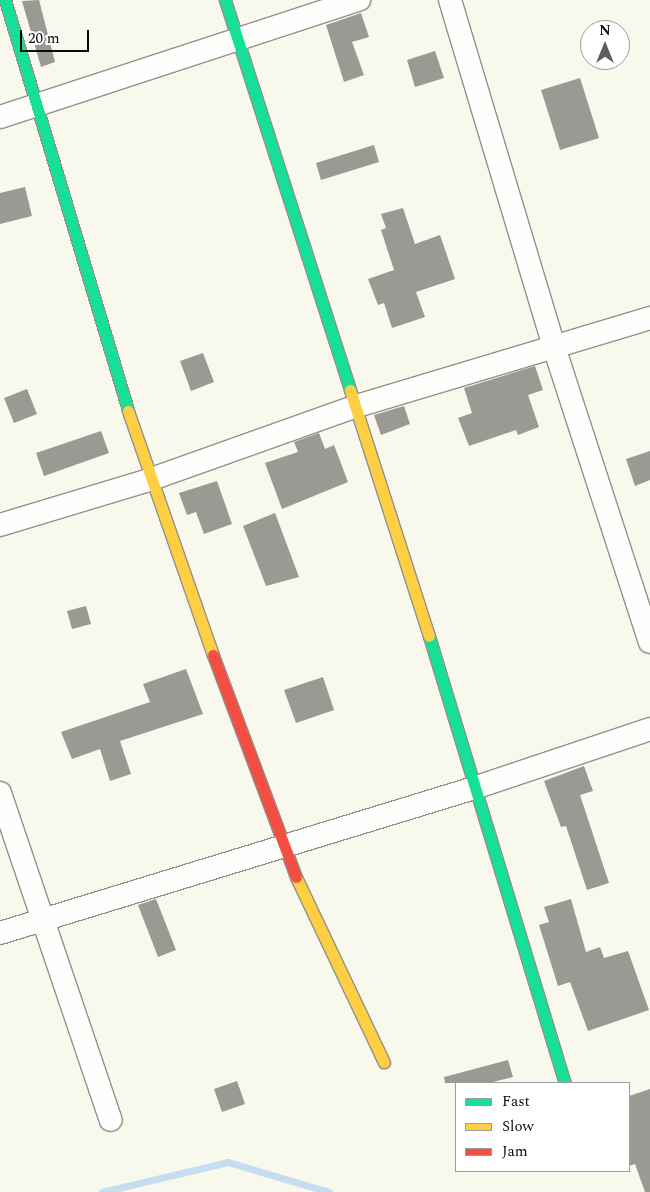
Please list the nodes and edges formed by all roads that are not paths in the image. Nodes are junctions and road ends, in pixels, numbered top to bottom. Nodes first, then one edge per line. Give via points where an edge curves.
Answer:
1 (5, 0) edge
2 (225, 0) edge
3 (359, 0) edge
4 (450, 0) edge
5 (238, 41) junction
6 (34, 106) junction
7 (0, 117) edge
8 (650, 318) edge
9 (554, 347) junction
10 (357, 406) junction
11 (149, 480) junction
12 (0, 525) edge
13 (650, 642) edge
14 (650, 729) edge
15 (477, 787) junction
16 (0, 793) edge
17 (281, 844) junction
18 (40, 921) junction
19 (0, 932) edge
20 (384, 1062) dead end
21 (566, 1082) edge
22 (111, 1120) dead end

1 - 6 street
2 - 5 street
3 - 5 street
4 - 9 street
5 - 6 street
5 - 10 street
6 - 7 street
6 - 11 street
8 - 9 street
9 - 10 street
9 - 13 street
10 - 11 street
10 - 15 street
11 - 12 street
11 - 17 street
14 - 15 street
15 - 17 street
15 - 21 street
16 - 18 street
17 - 18 street
17 - 20 street
18 - 19 street
18 - 22 street

